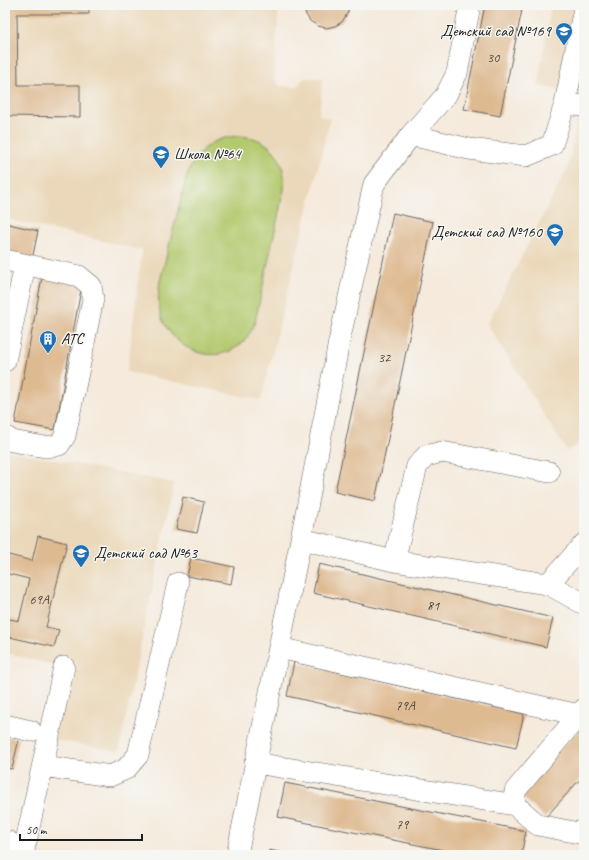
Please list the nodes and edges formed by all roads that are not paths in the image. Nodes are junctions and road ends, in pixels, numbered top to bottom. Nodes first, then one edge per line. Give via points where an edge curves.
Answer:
1 (470, 5) edge
2 (584, 8) edge
3 (575, 105) edge
4 (411, 135) junction
5 (5, 260) edge
6 (25, 265) junction
7 (5, 361) edge
8 (5, 436) edge
9 (548, 472) dead end
10 (301, 539) junction
11 (584, 544) edge
12 (394, 561) junction
13 (178, 583) dead end
14 (548, 584) junction
15 (584, 604) edge
16 (279, 648) junction
17 (64, 667) dead end
18 (582, 712) edge
19 (5, 725) edge
20 (30, 731) dead end
21 (255, 763) junction
22 (43, 766) junction
23 (515, 805) junction
24 (584, 834) edge
25 (12, 846) edge
26 (236, 855) edge

1 - 4 lane via 457,73 446,95
2 - 3 lane
3 - 4 lane via 552,145 526,156 469,149
4 - 10 lane via 374,184 339,342
5 - 6 lane
6 - 7 lane
6 - 8 lane via 79,276 91,286 93,299 65,436 59,445 45,447 12,441
9 - 12 lane via 442,452 426,456 417,466
10 - 12 lane
10 - 16 lane
11 - 14 lane
12 - 14 lane
13 - 22 lane via 138,755 126,769 110,776
14 - 15 lane
16 - 18 lane
16 - 21 lane
17 - 22 lane
18 - 23 lane via 515,791
19 - 20 lane
21 - 23 lane
21 - 26 lane
22 - 25 lane
23 - 24 lane via 538,825

